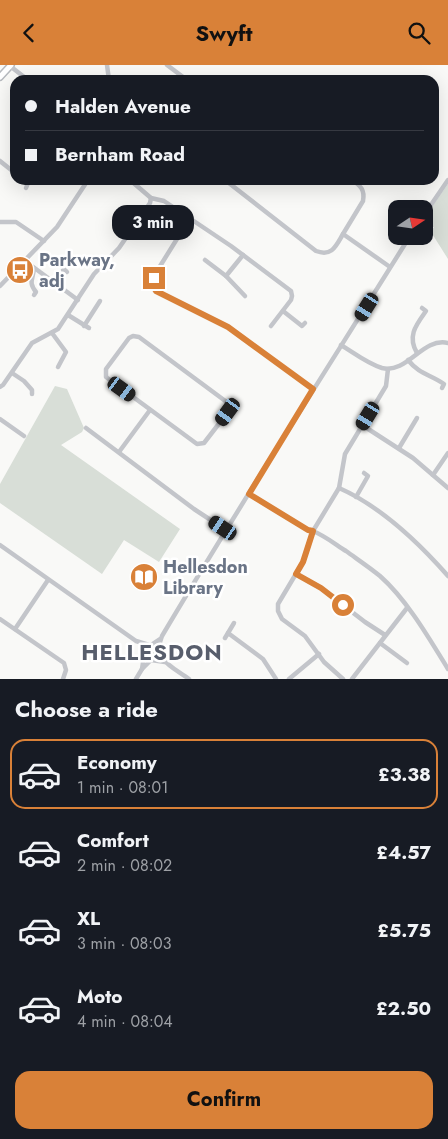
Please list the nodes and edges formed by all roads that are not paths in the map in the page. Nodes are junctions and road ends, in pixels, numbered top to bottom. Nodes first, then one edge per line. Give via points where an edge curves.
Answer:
1 (167, 65) edge
2 (11, 66) edge
3 (22, 75) edge
4 (180, 75) edge
5 (0, 77) edge
6 (448, 180) edge
7 (85, 185) edge
8 (136, 185) edge
9 (232, 185) edge
10 (359, 185) edge
11 (151, 198) junction
12 (433, 202) edge
13 (190, 218) junction
14 (0, 222) edge
15 (343, 234) junction
16 (44, 241) junction
17 (404, 245) edge
18 (243, 255) junction
19 (205, 260) dead end
20 (25, 261) junction
21 (390, 267) junction
22 (34, 268) junction
23 (64, 269) dead end
24 (226, 275) junction
25 (54, 283) junction
26 (0, 286) edge
27 (34, 295) dead end
28 (245, 296) dead end
29 (78, 300) junction
30 (100, 301) dead end
31 (425, 309) dead end
32 (283, 311) junction
33 (68, 315) junction
34 (305, 323) dead end
35 (272, 326) dead end
36 (52, 333) junction
37 (448, 343) edge
38 (341, 345) junction
39 (417, 353) junction
40 (408, 360) junction
41 (58, 367) dead end
42 (388, 369) junction
43 (12, 373) junction
44 (445, 384) edge
45 (0, 387) edge
46 (313, 389) junction
47 (33, 391) dead end
48 (150, 410) junction
49 (417, 418) dead end
50 (0, 419) edge
51 (362, 425) junction
52 (86, 428) dead end
53 (24, 436) dead end
54 (399, 448) junction
55 (119, 452) junction
56 (448, 453) edge
57 (368, 474) dead end
58 (433, 475) junction
59 (339, 488) junction
60 (448, 488) edge
61 (249, 494) junction
62 (356, 497) junction
63 (226, 530) junction
64 (313, 531) junction
65 (0, 545) edge
66 (296, 574) junction
67 (448, 576) edge
68 (48, 580) junction
69 (407, 608) junction
70 (0, 619) edge
71 (234, 623) dead end
72 (15, 629) junction
73 (385, 635) junction
74 (162, 636) junction
75 (136, 641) junction
76 (380, 643) junction
77 (150, 645) junction
78 (159, 651) junction
79 (144, 653) junction
80 (319, 654) junction
81 (153, 660) junction
82 (166, 663) junction
83 (407, 663) dead end
84 (142, 669) junction
85 (448, 669) edge
86 (63, 679) edge
87 (136, 679) edge
88 (189, 679) edge
89 (276, 679) edge
90 (289, 679) edge
91 (343, 679) edge
92 (352, 679) edge

1 - 4 street
2 - 3 street
2 - 5 main road
6 - 12 street
7 - 16 street
8 - 11 street
9 - 15 street via 316,251 324,254 331,251
10 - 15 street via 363,201
11 - 13 street via 164,201
11 - 29 street via 119,248 94,274
13 - 18 street
13 - 46 street via 157,271 153,286 156,291 228,327
14 - 16 street via 16,222
15 - 21 street
16 - 20 street
17 - 21 street
18 - 24 street
18 - 32 street via 291,291 291,300
19 - 24 street
20 - 22 street
20 - 26 street
21 - 38 street
22 - 25 street
22 - 27 street via 30,282 36,292
23 - 25 street
24 - 28 street
25 - 29 street
29 - 33 street
30 - 33 street via 86,327
31 - 39 street via 413,330 412,343
32 - 34 street via 302,326
32 - 35 street
33 - 36 street
36 - 41 street via 66,352
36 - 43 street via 32,343
37 - 39 street via 439,342
38 - 42 street via 374,365
38 - 46 street
39 - 40 street
40 - 42 street
40 - 44 street via 420,372
42 - 51 street via 386,386
43 - 45 street
43 - 47 street
46 - 61 street
48 - 48 street via 105,375 106,369 133,335 225,400 229,409 206,441 199,445
48 - 55 street
49 - 54 street
50 - 53 street via 20,430
51 - 54 street
51 - 59 street via 343,459
52 - 55 street
54 - 58 street
55 - 63 street
56 - 58 street
57 - 62 street
58 - 60 street
59 - 62 street
59 - 64 street
61 - 63 street
61 - 64 street
62 - 67 street via 398,527
63 - 74 street
64 - 66 street
64 - 69 street via 375,573
65 - 68 street
66 - 73 street via 321,588
66 - 80 street via 280,599 278,611 282,619 305,636
68 - 72 street
68 - 75 street
69 - 73 street
69 - 85 street
70 - 72 street
71 - 89 street via 226,635 263,659
72 - 86 street via 64,663
73 - 76 street
74 - 77 street
74 - 78 street
75 - 77 street
75 - 79 street
76 - 83 street
76 - 92 street
77 - 78 street via 156,645
77 - 79 street
78 - 81 street
78 - 82 street
79 - 81 street
79 - 84 street
80 - 90 street
80 - 91 street
81 - 82 street
81 - 84 street
82 - 88 street
84 - 87 street

